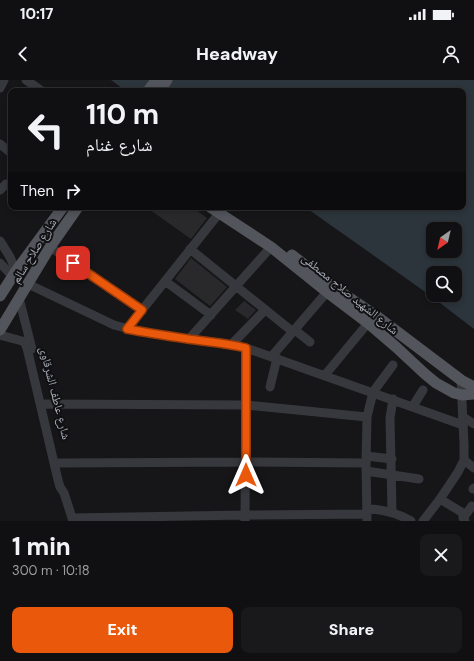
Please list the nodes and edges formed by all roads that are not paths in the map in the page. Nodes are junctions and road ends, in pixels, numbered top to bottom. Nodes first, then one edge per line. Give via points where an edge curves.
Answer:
1 (4, 80) edge
2 (26, 80) edge
3 (0, 88) edge
4 (38, 88) edge
5 (61, 210) edge
6 (76, 210) edge
7 (218, 210) edge
8 (222, 210) edge
9 (223, 210) edge
10 (0, 241) edge
11 (50, 247) junction
12 (271, 247) junction
13 (190, 249) junction
14 (0, 263) edge
15 (15, 274) junction
16 (165, 281) junction
17 (28, 284) junction
18 (236, 286) junction
19 (327, 292) junction
20 (0, 296) edge
21 (19, 298) junction
22 (142, 310) junction
23 (265, 310) junction
24 (211, 315) junction
25 (368, 322) junction
26 (127, 329) junction
27 (0, 330) edge
28 (294, 331) junction
29 (0, 335) edge
30 (189, 339) junction
31 (310, 342) dead end
32 (232, 344) junction
33 (246, 348) junction
34 (275, 357) junction
35 (393, 365) dead end
36 (325, 375) junction
37 (461, 380) junction
38 (270, 387) dead end
39 (474, 387) edge
40 (423, 390) dead end
41 (373, 392) junction
42 (462, 394) junction
43 (474, 394) edge
44 (393, 399) junction
45 (45, 404) junction
46 (246, 406) junction
47 (413, 406) junction
48 (367, 417) junction
49 (463, 421) junction
50 (474, 424) edge
51 (392, 459) junction
52 (464, 460) junction
53 (246, 462) junction
54 (59, 463) junction
55 (366, 463) junction
56 (474, 468) edge
57 (392, 475) junction
58 (419, 479) dead end
59 (64, 493) junction
60 (440, 499) junction
61 (472, 506) dead end
62 (392, 512) junction
63 (367, 515) edge
64 (245, 518) edge
65 (297, 518) edge
66 (464, 519) edge
67 (73, 520) edge
68 (427, 520) edge
69 (411, 521) edge

1 - 3 street
2 - 4 street
5 - 15 main road, شارع صلاح سالم
6 - 11 main road, شارع صلاح سالم
7 - 13 street
8 - 12 main road, شارع الشهيد صلاح مصطفى
9 - 37 main road, شارع الشهيد صلاح مصطفى via 252,225
10 - 15 street
11 - 17 main road, شارع صلاح سالم
11 - 22 street
12 - 18 street
12 - 19 main road, شارع الشهيد صلاح مصطفى
13 - 16 street
13 - 18 street
14 - 15 street
15 - 20 main road, شارع صلاح سالم
16 - 22 street
16 - 24 street
17 - 21 main road, شارع صلاح سالم
17 - 26 street
18 - 23 street
18 - 24 street
19 - 25 main road, شارع الشهيد صلاح مصطفى
19 - 28 street
21 - 27 main road, شارع صلاح سالم
21 - 45 street, شارع عاطف الشرقاوى
22 - 26 street
23 - 28 street
23 - 32 street
24 - 30 street
25 - 36 street
25 - 42 main road, شارع الشهيد صلاح مصطفى via 436,383 454,393
26 - 30 street
28 - 31 street
28 - 34 street
29 - 59 street, شارع عاطف الشرقاوى via 25,343 58,480
30 - 32 street
32 - 33 street
33 - 34 street
33 - 46 street
34 - 36 street
34 - 38 street
35 - 41 street
36 - 41 street
37 - 39 main road, شارع الشهيد صلاح مصطفى
37 - 42 street
40 - 47 street
41 - 44 street
41 - 48 street
42 - 43 main road, شارع الشهيد صلاح مصطفى
42 - 49 street
44 - 47 street
44 - 51 street via 390,418
45 - 46 street
45 - 54 street, شارع عاطف الشرقاوى
46 - 48 street
46 - 53 street
47 - 49 street
48 - 55 street
49 - 50 street
49 - 52 street
51 - 55 street
51 - 57 street
52 - 56 street
52 - 60 street
53 - 54 street
53 - 55 street
53 - 64 street
54 - 59 street, شارع عاطف الشرقاوى
55 - 57 street
55 - 63 street
57 - 58 street
57 - 62 street
59 - 67 street, شارع عاطف الشرقاوى
60 - 66 street via 463,513
60 - 68 street
61 - 66 street
62 - 63 street via 376,509
62 - 69 street
63 - 65 street
64 - 65 street
64 - 67 street

